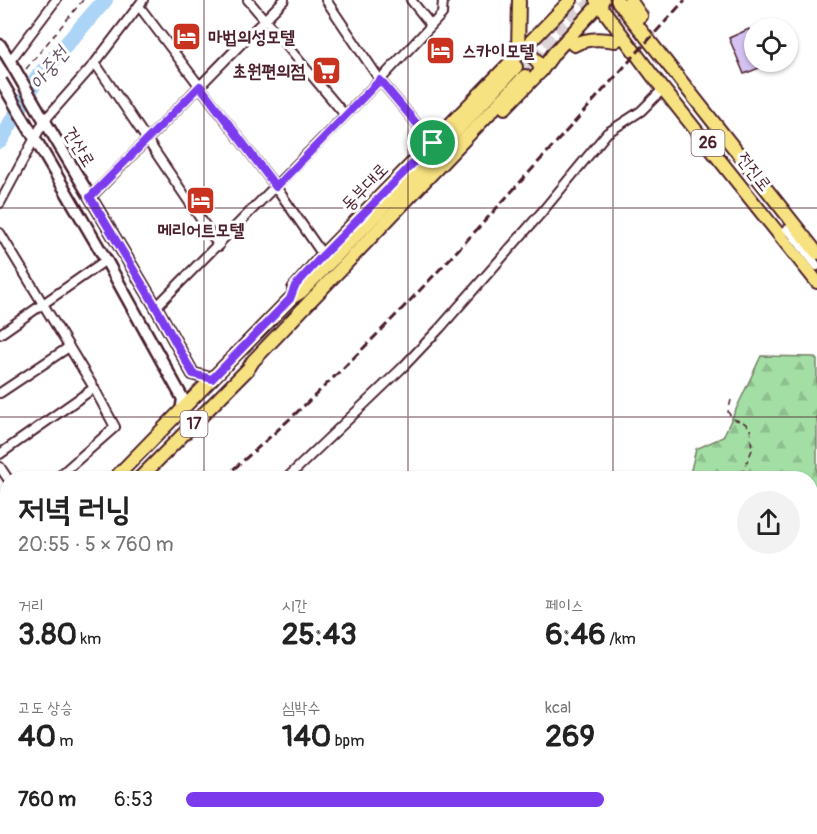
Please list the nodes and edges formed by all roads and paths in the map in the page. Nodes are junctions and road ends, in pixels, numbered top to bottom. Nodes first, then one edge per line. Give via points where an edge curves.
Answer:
1 (56, 0) edge
2 (83, 0) edge
3 (248, 0) edge
4 (284, 0) edge
5 (326, 0) edge
6 (411, 0) edge
7 (443, 0) edge
8 (519, 0) edge
9 (571, 0) edge
10 (616, 0) edge
11 (630, 0) edge
12 (600, 2) edge
13 (141, 3) edge
14 (264, 19) junction
15 (634, 23) junction
16 (431, 26) junction
17 (622, 36) junction
18 (567, 39) junction
19 (0, 45) edge
20 (518, 53) junction
21 (95, 63) junction
22 (16, 67) junction
23 (541, 71) junction
24 (0, 80) edge
25 (380, 80) junction
26 (200, 86) junction
27 (663, 88) junction
28 (345, 115) junction
29 (42, 117) junction
30 (35, 139) junction
31 (147, 141) junction
32 (433, 143) junction
33 (276, 187) junction
34 (90, 197) junction
35 (0, 203) edge
36 (0, 233) edge
37 (781, 234) junction
38 (219, 246) junction
39 (816, 249) edge
40 (323, 255) junction
41 (106, 260) junction
42 (817, 266) edge
43 (817, 282) edge
44 (290, 299) junction
45 (44, 303) junction
46 (156, 307) junction
47 (0, 334) edge
48 (69, 347) junction
49 (248, 369) junction
50 (212, 379) junction
51 (94, 388) junction
52 (0, 393) edge
53 (731, 400) dead end
54 (181, 411) junction
55 (0, 454) edge
56 (65, 471) edge
57 (122, 471) edge
58 (147, 471) edge
59 (293, 471) edge
60 (743, 471) edge

1 - 22 street
2 - 22 path
3 - 14 street
4 - 14 street
5 - 25 street
6 - 16 street
7 - 16 street via 442,14
8 - 20 main road
9 - 20 main road, 동부대로
10 - 15 main road, 전진로
11 - 15 main road, 26 via 641,16
12 - 17 main road, 전진로 / 26
12 - 18 main road
13 - 21 street
13 - 26 street
14 - 26 street
14 - 28 street
15 - 39 main road, 전진로 / 26
16 - 25 street
17 - 18 main road via 615,41 583,40 574,45
17 - 27 main road, 전진로 / 26
18 - 23 main road
19 - 22 street, 건산로
20 - 23 main road via 534,57
20 - 32 main road, 동부대로
21 - 29 street
21 - 31 street
22 - 29 street, 건산로, bridge
23 - 49 main road via 258,364
24 - 30 street, 건산로, bridge
25 - 28 street
25 - 32 street
26 - 31 street
26 - 33 street
27 - 37 main road, 전진로 / 26
27 - 59 street via 641,111 607,133 440,328
28 - 33 street
29 - 30 street
29 - 34 street, 건산로
30 - 35 street
30 - 41 street, 건산로
31 - 34 street
31 - 38 street
32 - 40 main road, 동부대로
33 - 38 street
33 - 40 street
34 - 46 street, 건산로
36 - 45 street
37 - 42 street via 788,229
37 - 43 main road, 전진로 / 26
38 - 46 street
40 - 44 main road, 동부대로 via 295,286
41 - 45 street
41 - 54 street, 건산로 via 183,399
44 - 49 main road, 동부대로 / 17 via 521,71
44 - 50 main road, 동부대로 / 17
45 - 47 street
45 - 48 street
46 - 50 street, 건산로 via 193,374
48 - 51 street
48 - 52 street
49 - 58 main road, 동부대로 / 17
50 - 54 main road, 동부대로 / 17
51 - 55 street
51 - 56 street via 115,428
53 - 60 path via 728,412 750,427 752,450
54 - 57 main road, 동부대로 / 17

